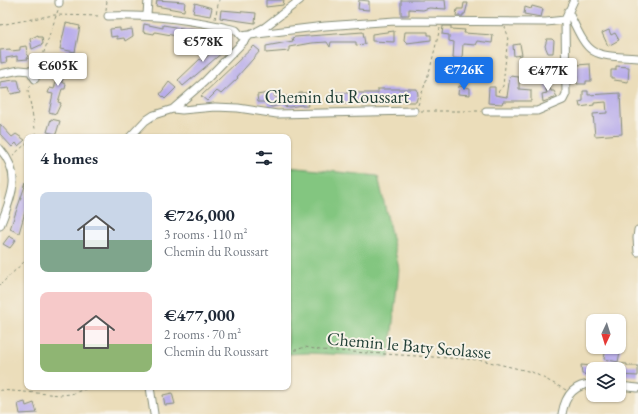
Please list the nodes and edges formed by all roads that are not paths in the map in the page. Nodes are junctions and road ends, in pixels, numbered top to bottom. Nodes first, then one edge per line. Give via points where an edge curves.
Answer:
1 (148, 0) edge
2 (300, 0) edge
3 (574, 0) edge
4 (568, 11) junction
5 (146, 15) junction
6 (108, 16) road end
7 (565, 20) junction
8 (250, 35) junction
9 (638, 58) edge
10 (0, 74) edge
11 (35, 79) road end
12 (173, 109) junction
13 (414, 111) road end
14 (486, 111) road end
15 (133, 134) edge
16 (0, 149) edge
17 (0, 226) edge
18 (638, 230) edge
19 (638, 252) edge
20 (586, 385) edge
21 (626, 387) edge
22 (638, 388) edge
23 (150, 390) edge
24 (154, 414) edge
25 (562, 414) edge

1 - 5 street
2 - 8 street via 265,27
3 - 4 street
4 - 7 street
4 - 9 street via 583,41 595,53
5 - 6 street
5 - 8 street via 214,25 236,30 241,36
7 - 8 street via 395,21
7 - 14 street via 566,94 563,100 537,111
8 - 12 street via 204,82
10 - 11 street via 30,71
12 - 13 street, Chemin du Roussart via 223,107 277,114
12 - 15 street via 154,115
16 - 17 street via 9,159 13,175 10,199
18 - 19 street
20 - 25 street via 580,385 570,392
21 - 22 street
23 - 24 street

